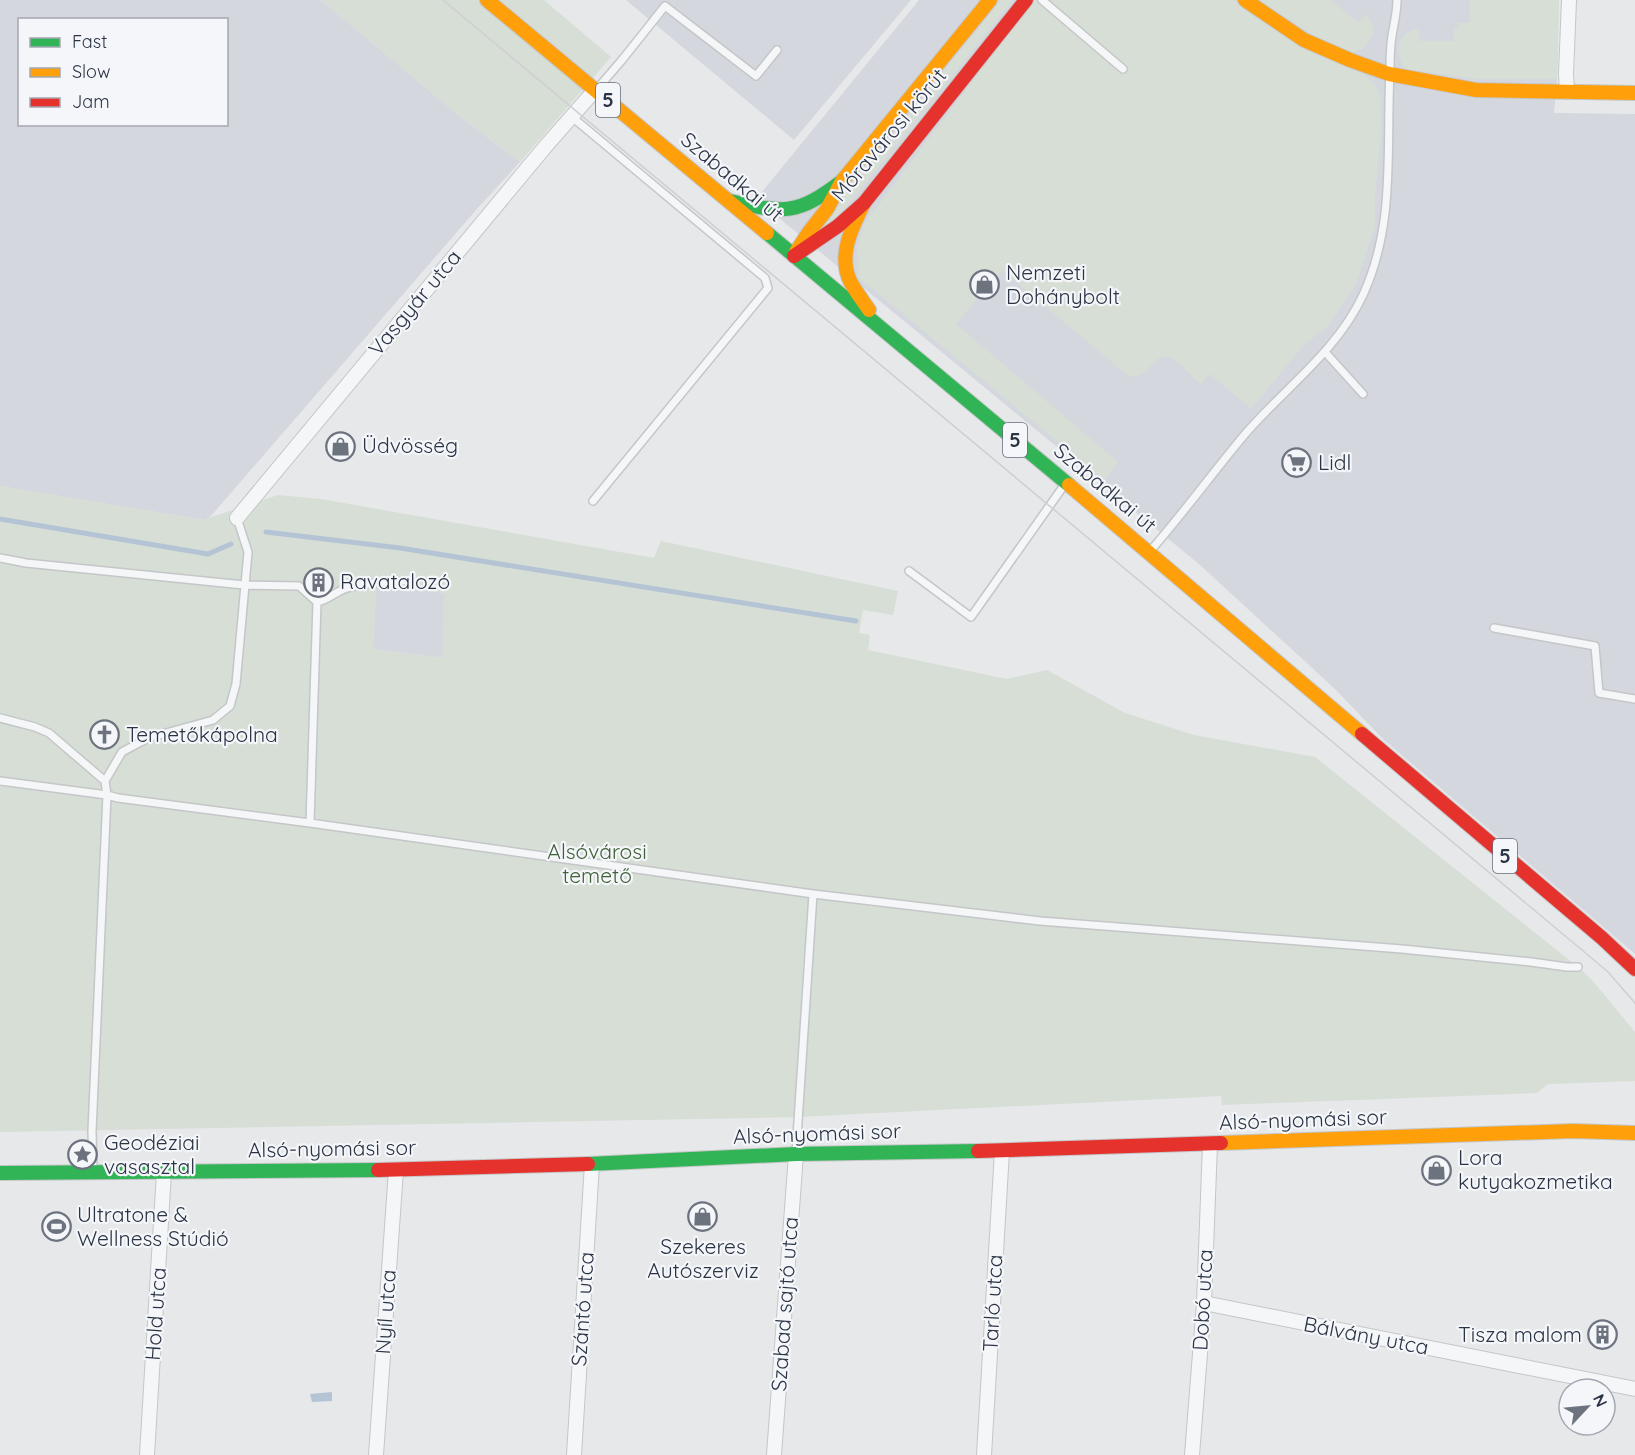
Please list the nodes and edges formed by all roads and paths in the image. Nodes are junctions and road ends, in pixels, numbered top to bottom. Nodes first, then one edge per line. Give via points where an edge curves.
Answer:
1 (487, 0) edge
2 (990, 0) edge
3 (1026, 0) edge
4 (1042, 0) edge
5 (1245, 0) edge
6 (1397, 0) edge
7 (1569, 0) edge
8 (664, 3) edge
9 (777, 50) dead end
10 (1123, 69) dead end
11 (1389, 74) junction
12 (595, 90) junction
13 (1567, 92) junction
14 (1635, 93) edge
15 (572, 117) junction
16 (842, 182) junction
17 (728, 201) junction
18 (864, 203) junction
19 (794, 256) junction
20 (883, 331) junction
21 (1324, 352) junction
22 (1363, 394) dead end
23 (1066, 482) junction
24 (593, 501) dead end
25 (237, 518) joint
26 (1149, 553) junction
27 (0, 558) edge
28 (909, 571) dead end
29 (403, 581) dead end
30 (244, 585) junction
31 (317, 602) junction
32 (1494, 628) dead end
33 (1635, 699) edge
34 (0, 718) edge
35 (0, 781) edge
36 (105, 782) junction
37 (107, 795) junction
38 (310, 823) junction
39 (813, 894) junction
40 (1578, 967) dead end
41 (1635, 969) edge
42 (1635, 1133) edge
43 (1210, 1144) junction
44 (1002, 1151) junction
45 (796, 1154) junction
46 (592, 1164) junction
47 (396, 1170) junction
48 (93, 1172) junction
49 (164, 1172) junction
50 (0, 1173) edge
51 (1204, 1304) junction
52 (1635, 1389) edge
53 (147, 1455) edge
54 (376, 1455) edge
55 (574, 1455) edge
56 (774, 1455) edge
57 (984, 1455) edge
58 (1192, 1455) edge

1 - 12 main road, Szabadkai út / 5
2 - 16 main road, Móravárosi körút
3 - 18 main road, Móravárosi körút
4 - 10 lane
5 - 11 main road via 1304,40
6 - 11 lane
7 - 13 street
8 - 9 lane via 756,76
8 - 12 lane
11 - 13 main road via 1476,90
11 - 21 lane via 1389,170 1382,238 1363,294 1348,322
12 - 15 street, Vasgyár utca
12 - 17 main road, Szabadkai út / 5
13 - 14 main road
15 - 24 lane via 768,284
15 - 25 street, Vasgyár utca via 256,488
16 - 17 main road via 793,210 770,210
16 - 19 main road, Móravárosi körút
17 - 19 main road, Szabadkai út / 5
18 - 19 main road, Móravárosi körút
18 - 20 main road via 849,235 845,260 849,279
19 - 20 main road, Szabadkai út / 5
20 - 23 main road, Szabadkai út / 5
21 - 22 lane
21 - 26 lane via 1247,432
23 - 26 main road, Szabadkai út / 5
23 - 28 lane via 971,617
25 - 30 lane via 248,552
26 - 41 main road, Szabadkai út / 5
27 - 30 lane
29 - 31 lane via 370,583
30 - 31 lane via 299,586
30 - 36 lane via 236,684 230,706 213,720 148,738 122,752
31 - 38 lane
32 - 33 lane via 1595,646 1599,693
34 - 36 lane via 49,734
35 - 37 lane
36 - 37 lane
37 - 38 lane
37 - 48 lane
38 - 39 lane
39 - 40 lane via 1040,921
39 - 45 lane
42 - 43 main road, Alsó-nyomási sor via 1573,1131
43 - 44 main road, Alsó-nyomási sor
43 - 51 street, Dobó utca
44 - 45 main road, Alsó-nyomási sor
44 - 57 street, Tarló utca
45 - 46 main road, Alsó-nyomási sor
45 - 56 street, Szabad sajtó utca
46 - 47 main road, Alsó-nyomási sor
46 - 55 street, Szántó utca
47 - 49 main road, Alsó-nyomási sor
47 - 54 street, Nyíl utca
48 - 49 main road, Alsó-nyomási sor
48 - 50 main road, Alsó-nyomási sor
49 - 53 street, Hold utca
51 - 52 street, Bálvány utca
51 - 58 street, Dobó utca

